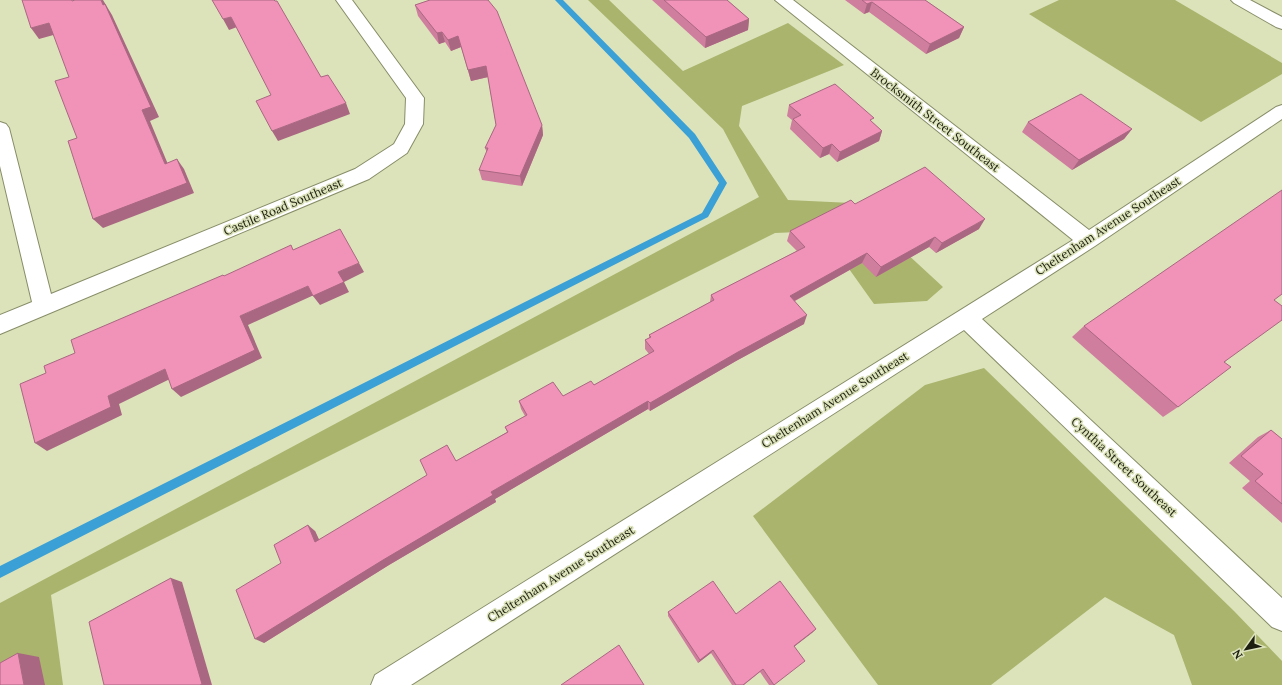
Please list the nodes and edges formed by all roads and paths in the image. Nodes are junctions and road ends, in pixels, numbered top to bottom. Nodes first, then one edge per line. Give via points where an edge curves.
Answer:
1 (344, 0) edge
2 (783, 0) edge
3 (1239, 0) edge
4 (1282, 24) edge
5 (1282, 111) edge
6 (0, 128) edge
7 (1088, 240) junction
8 (44, 307) junction
9 (966, 318) junction
10 (0, 325) edge
11 (1282, 617) edge
12 (386, 685) edge

1 - 8 street, Castile Road Southeast via 414,98 414,124 401,148 362,174
2 - 7 street, Brocksmith Street Southeast
3 - 4 street
5 - 7 street, Cheltenham Avenue Southeast
6 - 8 street
7 - 9 street, Cheltenham Avenue Southeast
8 - 10 street, Castile Road Southeast
9 - 11 street, Cynthia Street Southeast
9 - 12 street, Cheltenham Avenue Southeast

